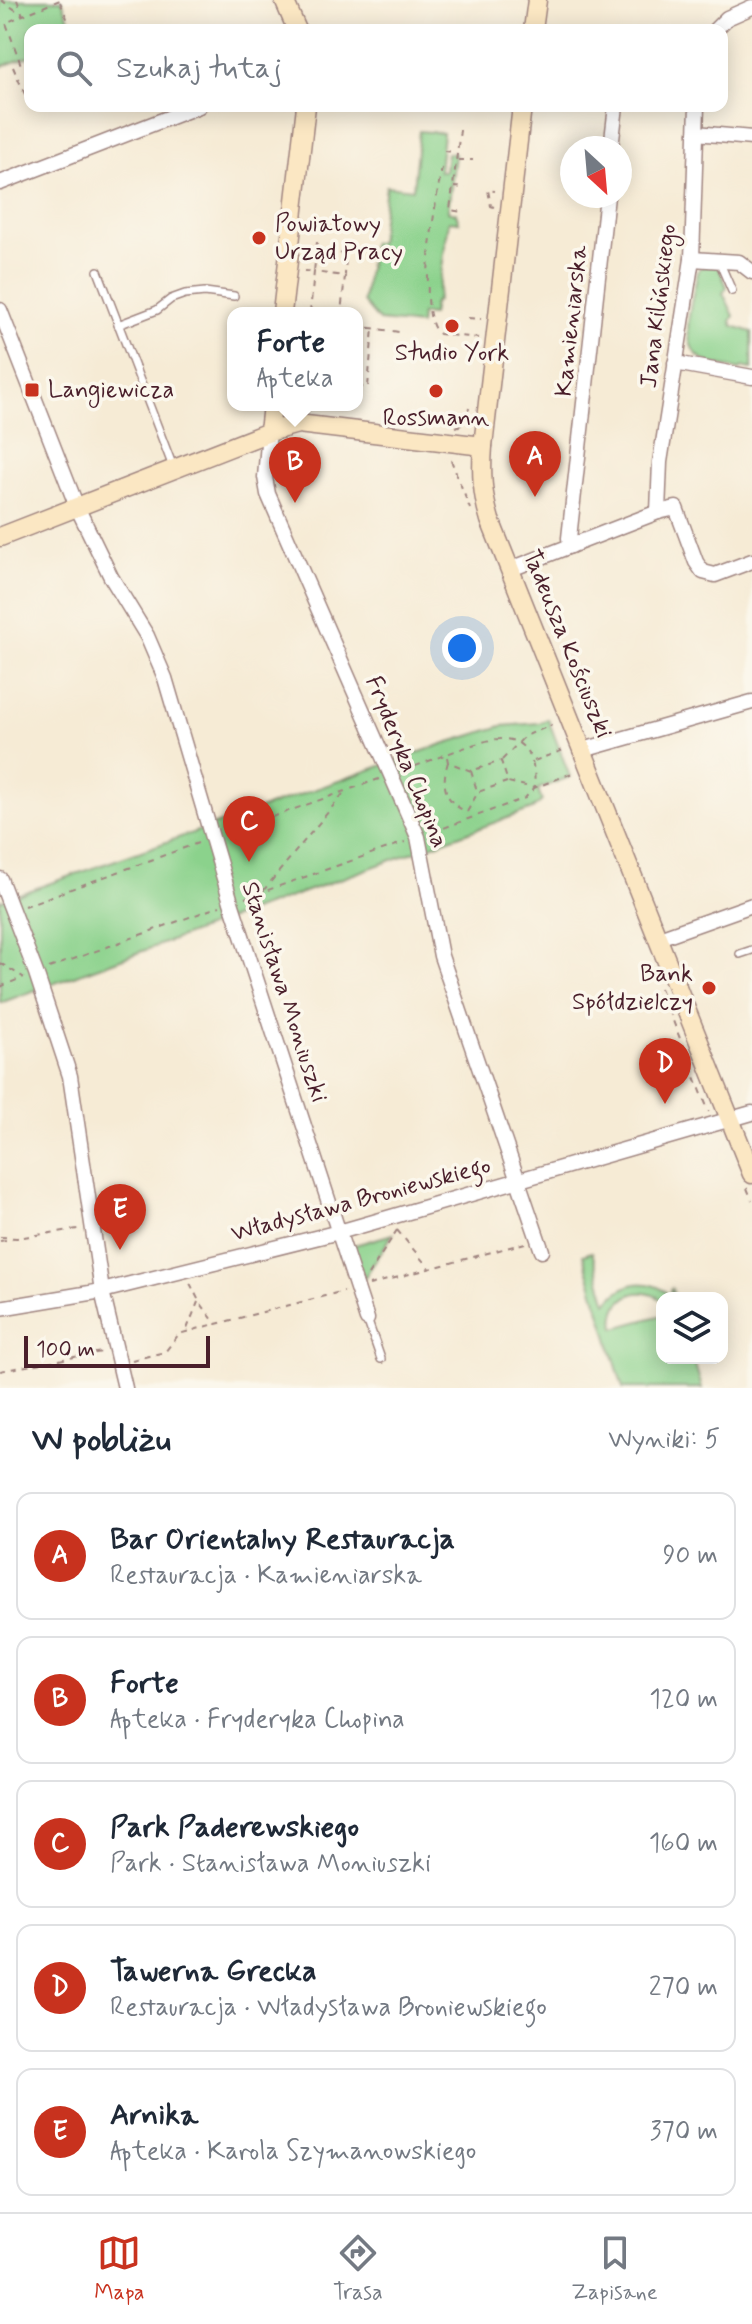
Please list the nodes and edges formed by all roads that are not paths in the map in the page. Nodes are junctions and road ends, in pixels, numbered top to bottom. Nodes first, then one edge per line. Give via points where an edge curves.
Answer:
1 (284, 0) edge
2 (537, 0) edge
3 (752, 7) edge
4 (294, 24) edge
5 (534, 24) edge
6 (721, 24) edge
7 (183, 112) edge
8 (305, 112) edge
9 (521, 112) edge
10 (615, 112) edge
11 (697, 112) edge
12 (696, 133) junction
13 (612, 136) edge
14 (752, 138) edge
15 (0, 183) edge
16 (606, 208) edge
17 (692, 259) junction
18 (722, 260) junction
19 (98, 271) dead end
20 (752, 272) edge
21 (732, 291) dead end
22 (234, 296) dead end
23 (283, 307) edge
24 (0, 310) edge
25 (118, 325) junction
26 (675, 363) junction
27 (752, 377) edge
28 (271, 411) edge
29 (269, 432) junction
30 (483, 446) junction
31 (174, 469) junction
32 (77, 507) junction
33 (658, 512) junction
34 (0, 537) edge
35 (571, 546) junction
36 (752, 561) edge
37 (511, 569) junction
38 (752, 702) edge
39 (584, 753) junction
40 (0, 879) edge
41 (752, 905) edge
42 (659, 938) junction
43 (752, 950) edge
44 (740, 954) dead end
45 (752, 1113) edge
46 (730, 1120) junction
47 (752, 1174) edge
48 (519, 1180) junction
49 (339, 1232) junction
50 (540, 1245) road end
51 (102, 1291) junction
52 (0, 1308) edge
53 (367, 1319) joint
54 (381, 1359) dead end
55 (125, 1388) edge

1 - 4 street
2 - 5 street
3 - 6 street
7 - 15 street
8 - 23 street
9 - 30 street, Tadeusza Kościuszki
10 - 13 street
11 - 12 street, Jana Kilińskiego
12 - 14 street
12 - 17 street, Jana Kilińskiego
16 - 35 street, Kamieniarska
17 - 18 street
17 - 26 street, Jana Kilińskiego
18 - 20 street via 739,262
18 - 21 lane
19 - 25 lane
22 - 25 lane via 185,294
24 - 32 street, Stanisława Moniuszki
25 - 31 lane
26 - 27 street
26 - 33 street, Jana Kilińskiego
28 - 29 street
29 - 30 street via 298,424
29 - 31 street
29 - 48 street, Fryderyka Chopina via 268,494 418,837 441,956
30 - 37 street, Tadeusza Kościuszki via 483,495
31 - 32 street
32 - 34 street
32 - 49 street, Stanisława Moniuszki via 165,678 231,902
33 - 35 street
33 - 36 street via 676,508 703,572 715,575
35 - 37 street
37 - 39 street, Tadeusza Kościuszki
38 - 39 street
39 - 42 street, Tadeusza Kościuszki
40 - 51 street via 70,1076
41 - 42 street
42 - 46 street, Tadeusza Kościuszki
43 - 44 lane
45 - 46 street, Władysława Broniewskiego
46 - 47 street, Tadeusza Kościuszki
46 - 48 street, Władysława Broniewskiego
48 - 49 street, Władysława Broniewskiego
48 - 50 street, Fryderyka Chopina
49 - 51 street, Władysława Broniewskiego
49 - 53 street, Stanisława Moniuszki
51 - 52 street, Władysława Broniewskiego
51 - 55 street
53 - 54 lane

